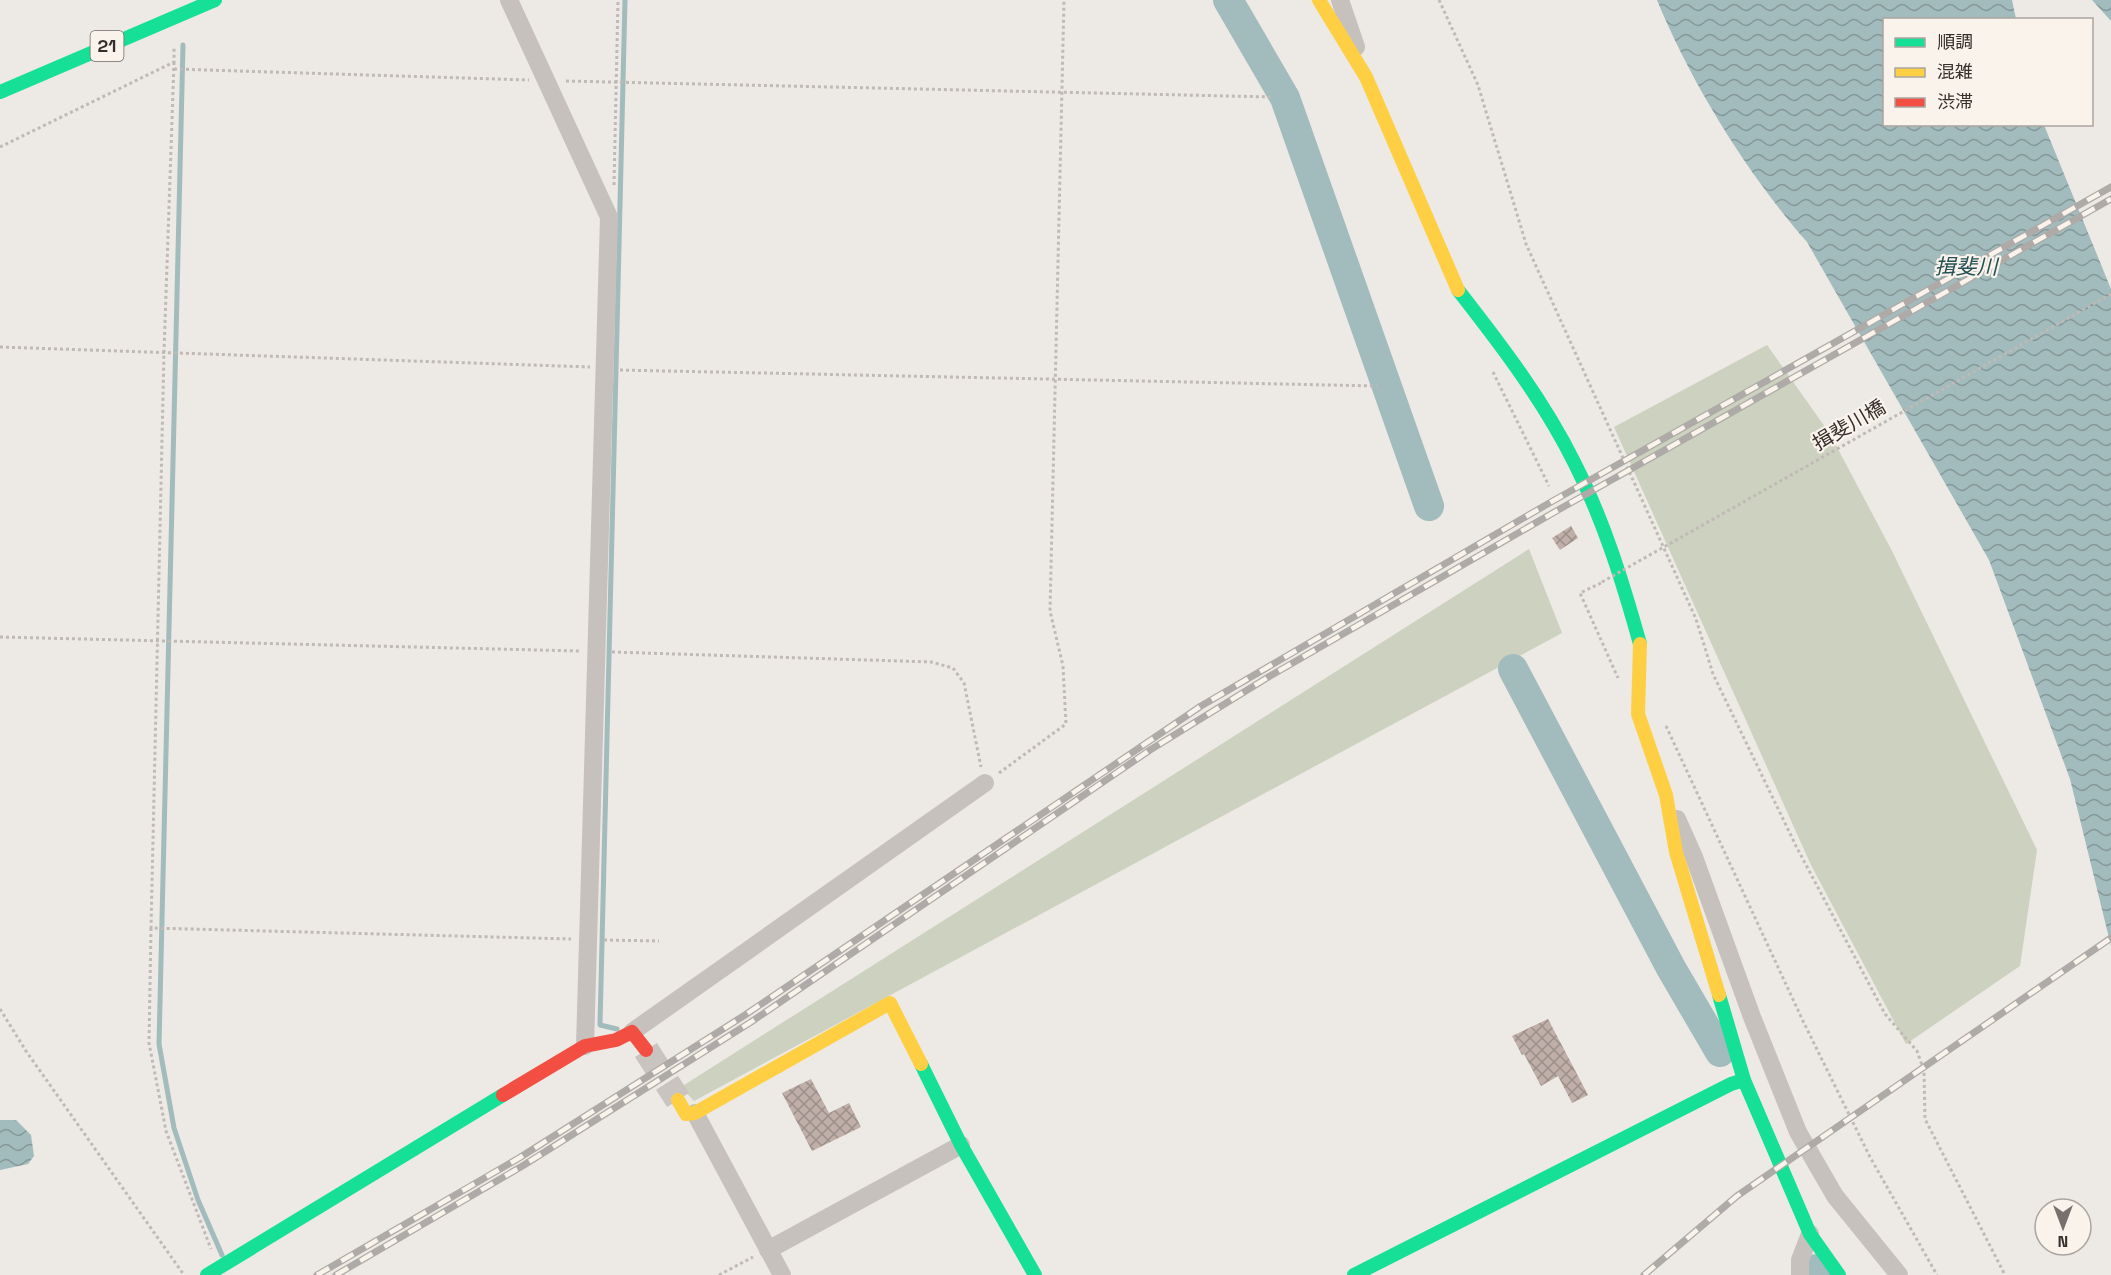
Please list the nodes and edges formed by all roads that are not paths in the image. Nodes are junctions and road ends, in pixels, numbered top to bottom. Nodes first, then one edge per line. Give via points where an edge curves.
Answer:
1 (215, 0) edge
2 (509, 0) edge
3 (1319, 0) edge
4 (1340, 0) edge
5 (1366, 77) junction
6 (0, 92) edge
7 (985, 783) road end
8 (1666, 795) junction
9 (632, 1032) junction
10 (585, 1046) junction
11 (646, 1050) tunnel mouth
12 (1744, 1080) junction
13 (678, 1100) tunnel mouth
14 (695, 1113) junction
15 (961, 1145) junction
16 (1810, 1234) junction
17 (768, 1250) junction
18 (213, 1271) edge
19 (782, 1275) edge
20 (1035, 1275) edge
21 (1354, 1275) edge
22 (1800, 1275) edge
23 (1839, 1275) edge
24 (1899, 1275) edge

1 - 6 main road, 21
2 - 10 street via 609,217
3 - 5 main road
4 - 5 street
5 - 8 main road via 1458,290 1510,356 1549,419 1575,463 1601,523 1641,651 1638,714
7 - 9 street
8 - 12 main road via 1677,852
8 - 24 street via 1694,857 1798,1132 1835,1196
9 - 10 main road via 616,1040
9 - 11 main road
10 - 18 main road
12 - 16 main road
12 - 21 main road via 1565,1166
13 - 14 main road via 686,1114
14 - 15 main road via 890,1003
14 - 17 street
15 - 17 street
15 - 20 main road
16 - 22 street via 1800,1260
16 - 23 main road
17 - 19 street

